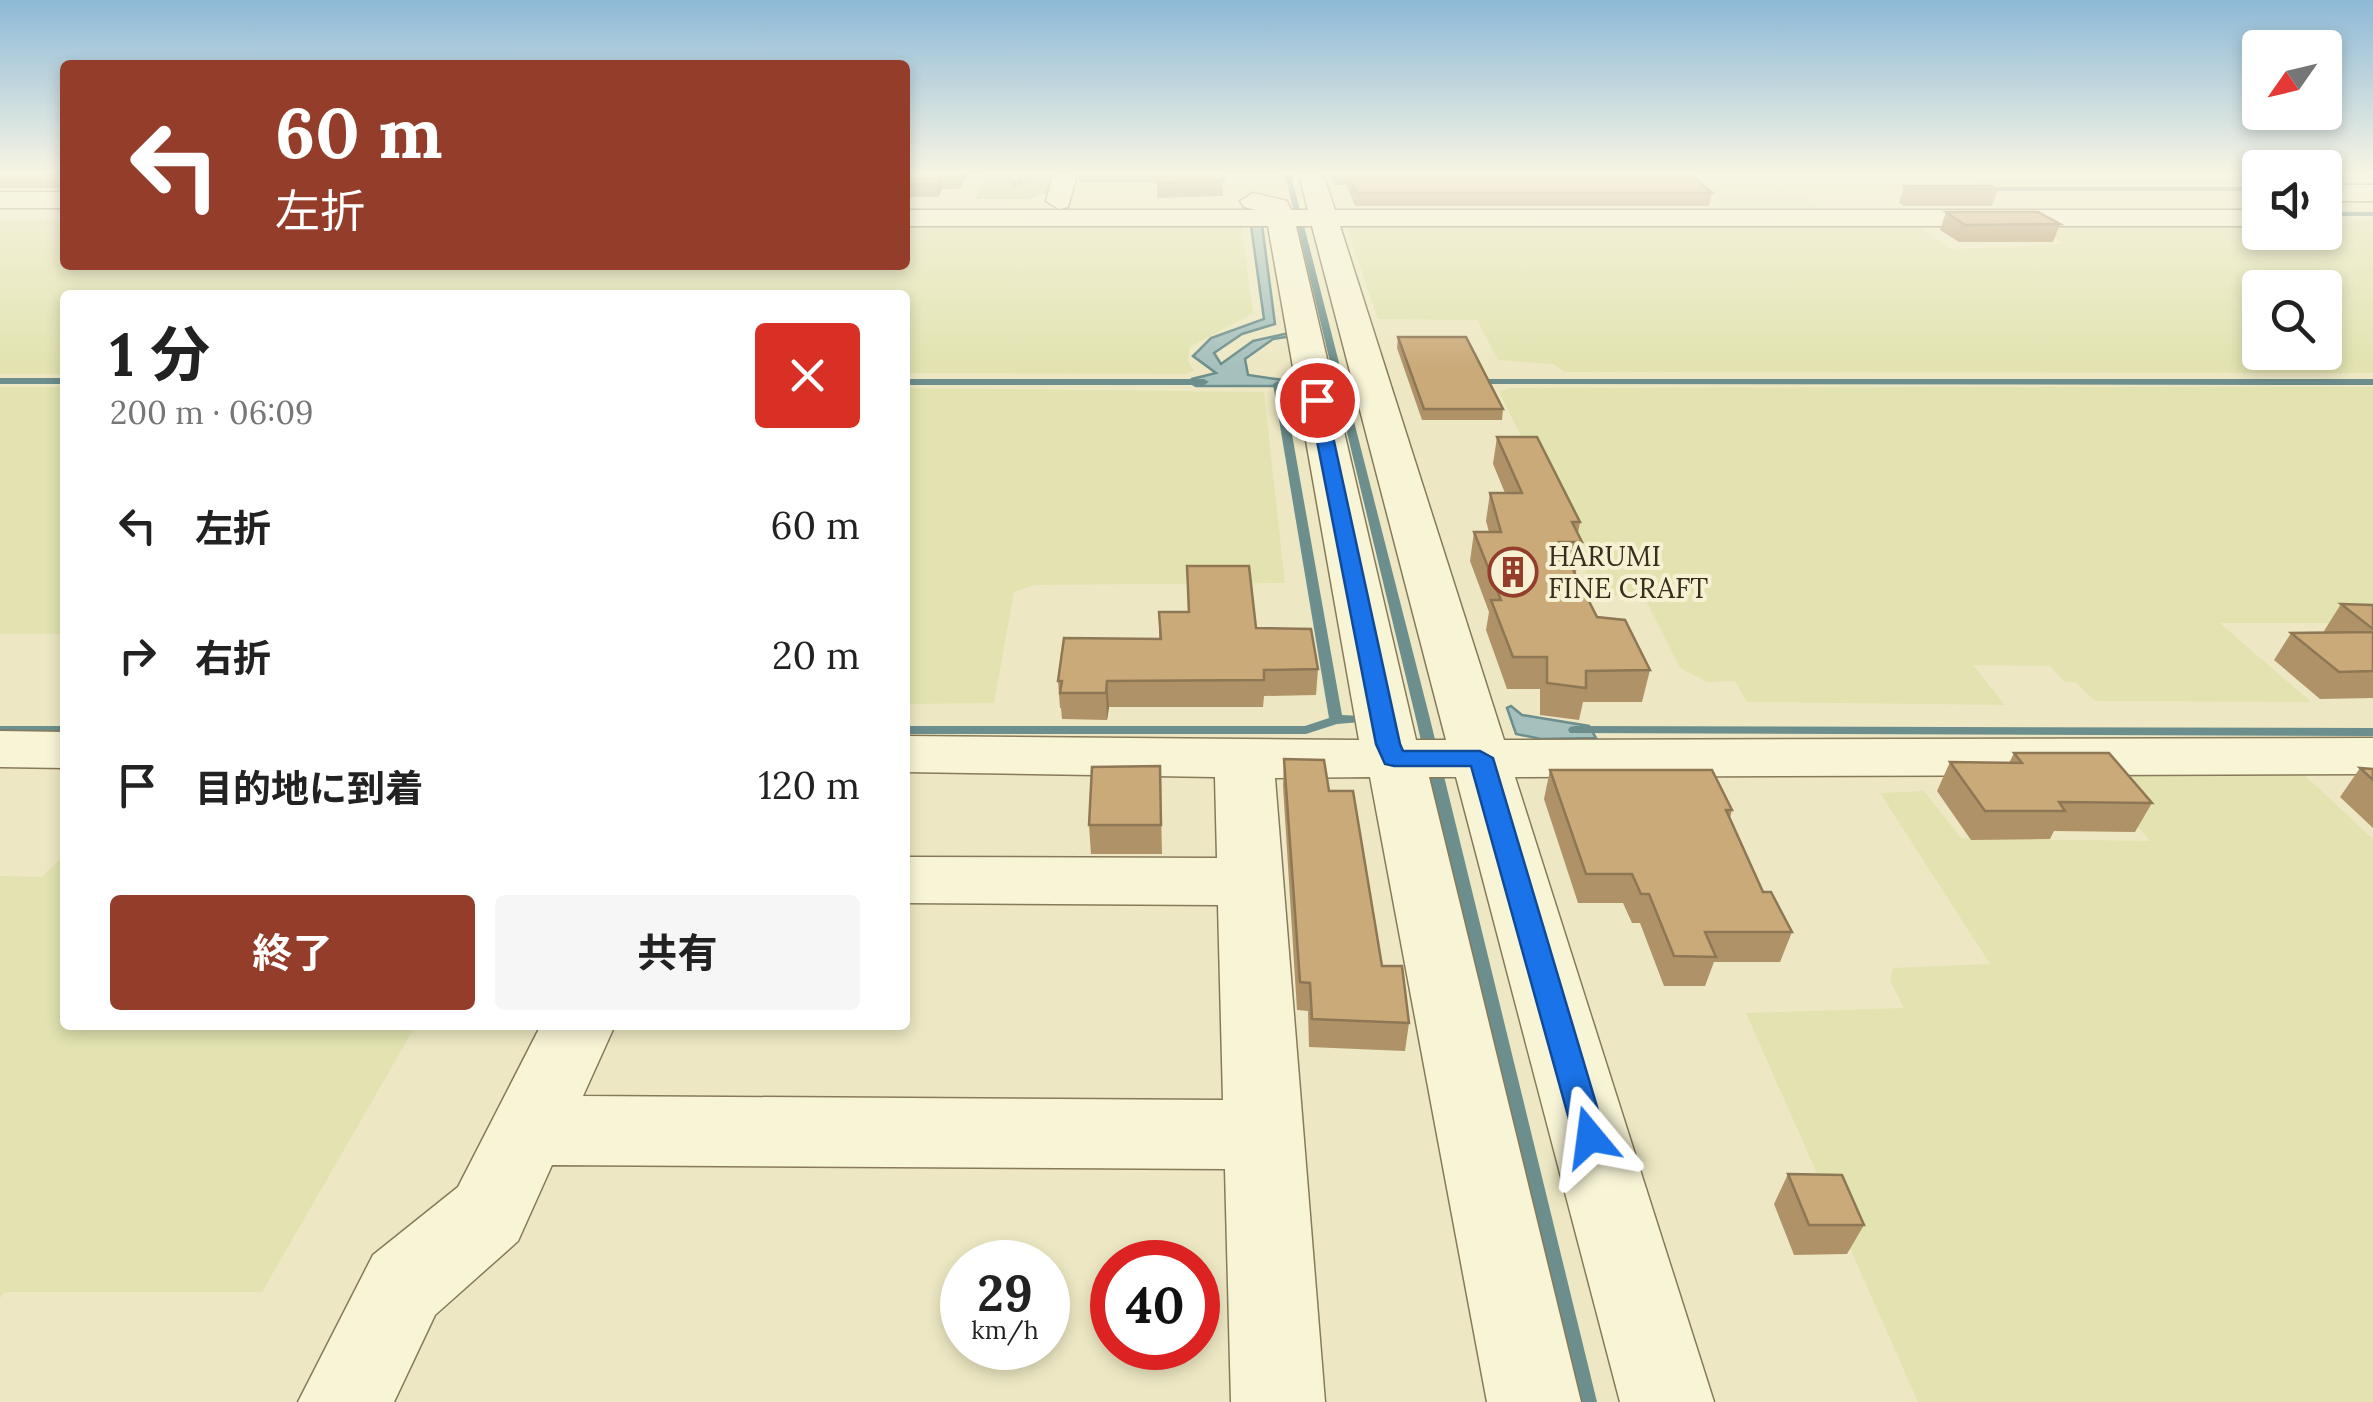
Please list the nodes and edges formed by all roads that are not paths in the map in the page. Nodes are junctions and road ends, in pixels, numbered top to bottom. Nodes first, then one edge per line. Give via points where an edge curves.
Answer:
1 (1299, 236) edge
2 (1336, 363) junction
3 (0, 750) edge
4 (60, 750) edge
5 (910, 754) edge
6 (2373, 756) edge
7 (1435, 758) junction
8 (1244, 759) junction
9 (910, 880) edge
10 (1252, 882) junction
11 (576, 1030) edge
12 (530, 1130) junction
13 (1265, 1135) junction
14 (345, 1402) edge
15 (1278, 1402) edge
16 (1534, 1402) edge
17 (1667, 1402) edge

1 - 2 street
2 - 7 street
2 - 7 street
3 - 4 street
5 - 8 street
6 - 7 street
7 - 8 street
7 - 16 street
7 - 17 street
8 - 10 street
9 - 10 street
10 - 13 street
11 - 12 street
12 - 13 street
12 - 14 street via 488,1214 404,1285
13 - 15 street

